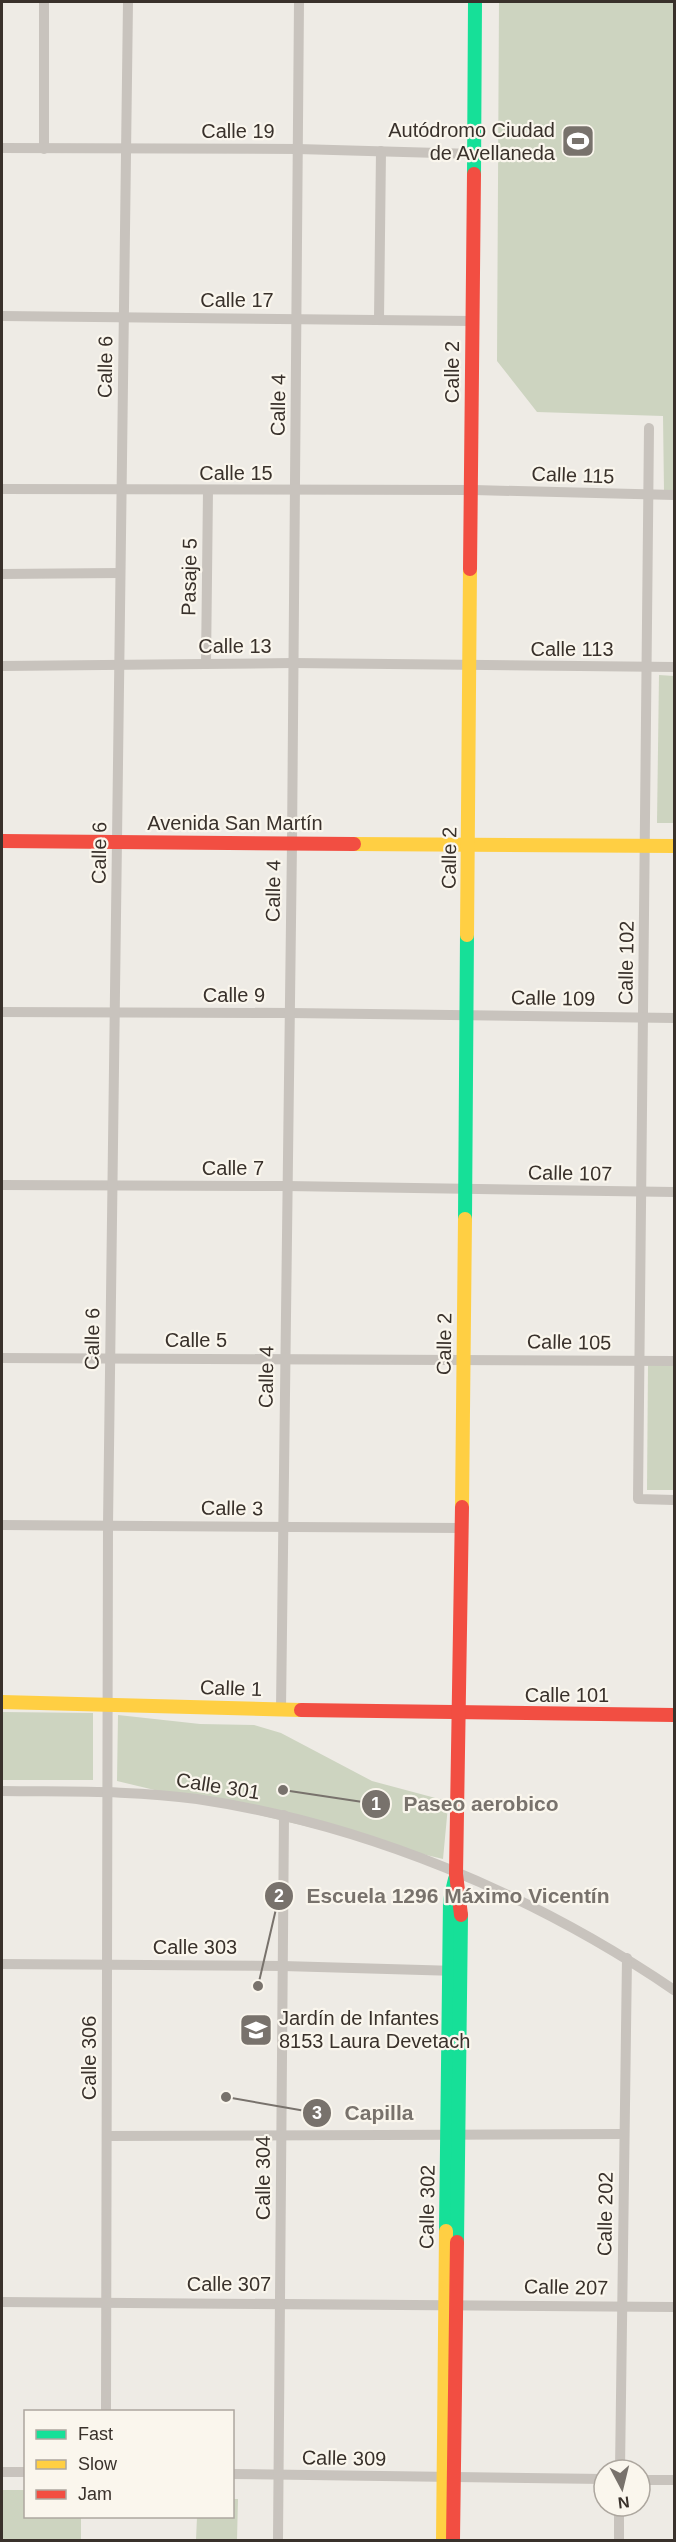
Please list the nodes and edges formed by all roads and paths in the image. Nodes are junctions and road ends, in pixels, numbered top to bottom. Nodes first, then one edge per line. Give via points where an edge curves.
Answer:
1 (44, 2) edge
2 (128, 2) edge
3 (299, 2) edge
4 (475, 2) edge
5 (2, 148) edge
6 (44, 148) junction
7 (126, 148) junction
8 (298, 149) junction
9 (381, 151) junction
10 (474, 154) junction
11 (2, 316) edge
12 (124, 318) junction
13 (297, 319) junction
14 (379, 319) junction
15 (472, 321) junction
16 (649, 428) dead end
17 (2, 489) edge
18 (208, 490) junction
19 (471, 490) junction
20 (121, 491) junction
21 (295, 491) junction
22 (650, 495) junction
23 (675, 495) edge
24 (120, 573) junction
25 (2, 574) edge
26 (293, 663) junction
27 (119, 664) junction
28 (206, 664) junction
29 (2, 666) edge
30 (469, 666) junction
31 (647, 667) junction
32 (675, 667) edge
33 (2, 841) edge
34 (117, 842) junction
35 (292, 843) junction
36 (468, 844) junction
37 (645, 846) junction
38 (675, 846) edge
39 (2, 1012) edge
40 (114, 1012) junction
41 (290, 1012) junction
42 (466, 1015) junction
43 (643, 1018) junction
44 (675, 1018) edge
45 (2, 1185) edge
46 (112, 1185) junction
47 (286, 1186) junction
48 (465, 1189) junction
49 (641, 1192) junction
50 (675, 1192) edge
51 (2, 1358) edge
52 (110, 1358) junction
53 (285, 1359) junction
54 (463, 1359) junction
55 (640, 1361) junction
56 (675, 1362) edge
57 (675, 1500) edge
58 (2, 1525) edge
59 (108, 1525) junction
60 (283, 1527) junction
61 (462, 1528) junction
62 (2, 1702) edge
63 (106, 1704) junction
64 (280, 1709) junction
65 (459, 1714) junction
66 (675, 1715) edge
67 (2, 1791) edge
68 (107, 1792) junction
69 (284, 1815) junction
70 (456, 1874) junction
71 (627, 1958) junction
72 (2, 1964) edge
73 (107, 1965) junction
74 (283, 1966) junction
75 (455, 1971) junction
76 (675, 1990) edge
77 (624, 2134) junction
78 (281, 2135) junction
79 (106, 2136) junction
80 (453, 2137) junction
81 (106, 2301) junction
82 (2, 2302) edge
83 (280, 2302) junction
84 (451, 2304) junction
85 (621, 2306) junction
86 (675, 2307) edge
87 (106, 2410) edge
88 (620, 2458) edge
89 (2, 2472) edge
90 (24, 2472) edge
91 (234, 2474) edge
92 (279, 2475) junction
93 (449, 2477) junction
94 (592, 2479) edge
95 (652, 2480) edge
96 (675, 2480) edge
97 (619, 2518) edge
98 (278, 2541) edge
99 (443, 2541) edge
100 (453, 2541) edge
101 (619, 2541) edge

1 - 6 street
2 - 7 street, Calle 6
3 - 8 street, Calle 4
4 - 10 street, Calle 2
5 - 6 street, Calle 19
6 - 7 street, Calle 19
7 - 8 street, Calle 19
7 - 12 street, Calle 6
8 - 9 street, Calle 19
8 - 13 street, Calle 4
9 - 10 street, Calle 19
9 - 14 street
10 - 15 street, Calle 2
11 - 12 street, Calle 17
12 - 13 street, Calle 17
12 - 20 street, Calle 6
13 - 14 street, Calle 17
13 - 21 street, Calle 4
14 - 15 street, Calle 17
15 - 19 street, Calle 2
16 - 22 street, Calle 102
17 - 20 street, Calle 15
18 - 20 street, Calle 15
18 - 21 street, Calle 15
18 - 28 street, Pasaje 5
19 - 21 street, Calle 15
19 - 22 street, Calle 115
19 - 30 street, Calle 2
20 - 24 street, Calle 6
21 - 26 street, Calle 4
22 - 23 street, Calle 115
22 - 31 street, Calle 102
24 - 25 street
24 - 27 street, Calle 6
26 - 28 street, Calle 13
26 - 30 street, Calle 13
26 - 35 street, Calle 4
27 - 28 street, Calle 13
27 - 29 street, Calle 13
27 - 34 street, Calle 6
30 - 31 street, Calle 113
30 - 36 street, Calle 2
31 - 32 street, Calle 113
31 - 37 street, Calle 102
33 - 34 street, Avenida San Martín
34 - 35 street, Avenida San Martín
34 - 40 street, Calle 6
35 - 36 street, Avenida San Martín
35 - 41 street, Calle 4
36 - 37 street, Avenida San Martín
36 - 42 street, Calle 2
37 - 38 street, Avenida San Martín
37 - 43 street, Calle 102
39 - 40 street, Calle 9
40 - 41 street, Calle 9
40 - 46 street, Calle 6
41 - 42 street, Calle 9
41 - 47 street, Calle 4
42 - 43 street, Calle 109
42 - 48 street, Calle 2
43 - 44 street, Calle 109
43 - 49 street, Calle 102
45 - 46 street, Calle 7
46 - 47 street, Calle 7
46 - 52 street, Calle 6
47 - 48 street, Calle 7
47 - 53 street, Calle 4
48 - 49 street, Calle 107
48 - 54 street, Calle 2
49 - 50 street, Calle 107
49 - 55 street, Calle 102
51 - 52 street, Calle 5
52 - 53 street, Calle 5
52 - 59 street, Calle 6
53 - 54 street, Calle 5
53 - 60 street, Calle 4
54 - 55 street, Calle 105
54 - 61 street, Calle 2
55 - 56 street, Calle 105
55 - 57 street, Calle 102 via 638,1499
58 - 59 street, Calle 3
59 - 60 street, Calle 3
59 - 63 street, Calle 6
60 - 61 street, Calle 3
60 - 64 street, Calle 4
61 - 65 street, Calle 2
62 - 63 street, Calle 1
63 - 64 street, Calle 1
63 - 68 street, Calle 306
64 - 65 street, Calle 1
65 - 66 street, Calle 101
65 - 70 street, Calle 302
67 - 68 street, Calle 301
68 - 69 street, Calle 301 via 196,1799
68 - 73 street, Calle 306
69 - 70 street, Calle 301 via 372,1841
69 - 74 street, Calle 304
70 - 71 street, Calle 301 via 562,1921
70 - 75 street, Calle 302 via 461,1903
71 - 76 street, Calle 301
71 - 77 street, Calle 202
72 - 73 street, Calle 303
73 - 74 street, Calle 303
73 - 79 street, Calle 306
74 - 75 street, Calle 303
74 - 78 street, Calle 304
75 - 80 street, Calle 302
77 - 80 street
77 - 85 street, Calle 202
78 - 79 street
78 - 80 street
78 - 83 street, Calle 304
79 - 81 street, Calle 306
80 - 84 street, Calle 302
81 - 82 street, Calle 307
81 - 83 street, Calle 307
81 - 87 street, Calle 306
83 - 84 street, Calle 307
83 - 92 street, Calle 304
84 - 85 street, Calle 207
84 - 93 street, Calle 302
85 - 86 street, Calle 207
85 - 88 street, Calle 202
89 - 90 street
91 - 92 street, Calle 309
92 - 93 street, Calle 309
92 - 98 street, Calle 304
93 - 94 street, Calle 309
93 - 99 street, Calle 302
93 - 100 street, Calle 302
95 - 96 street
97 - 101 street

